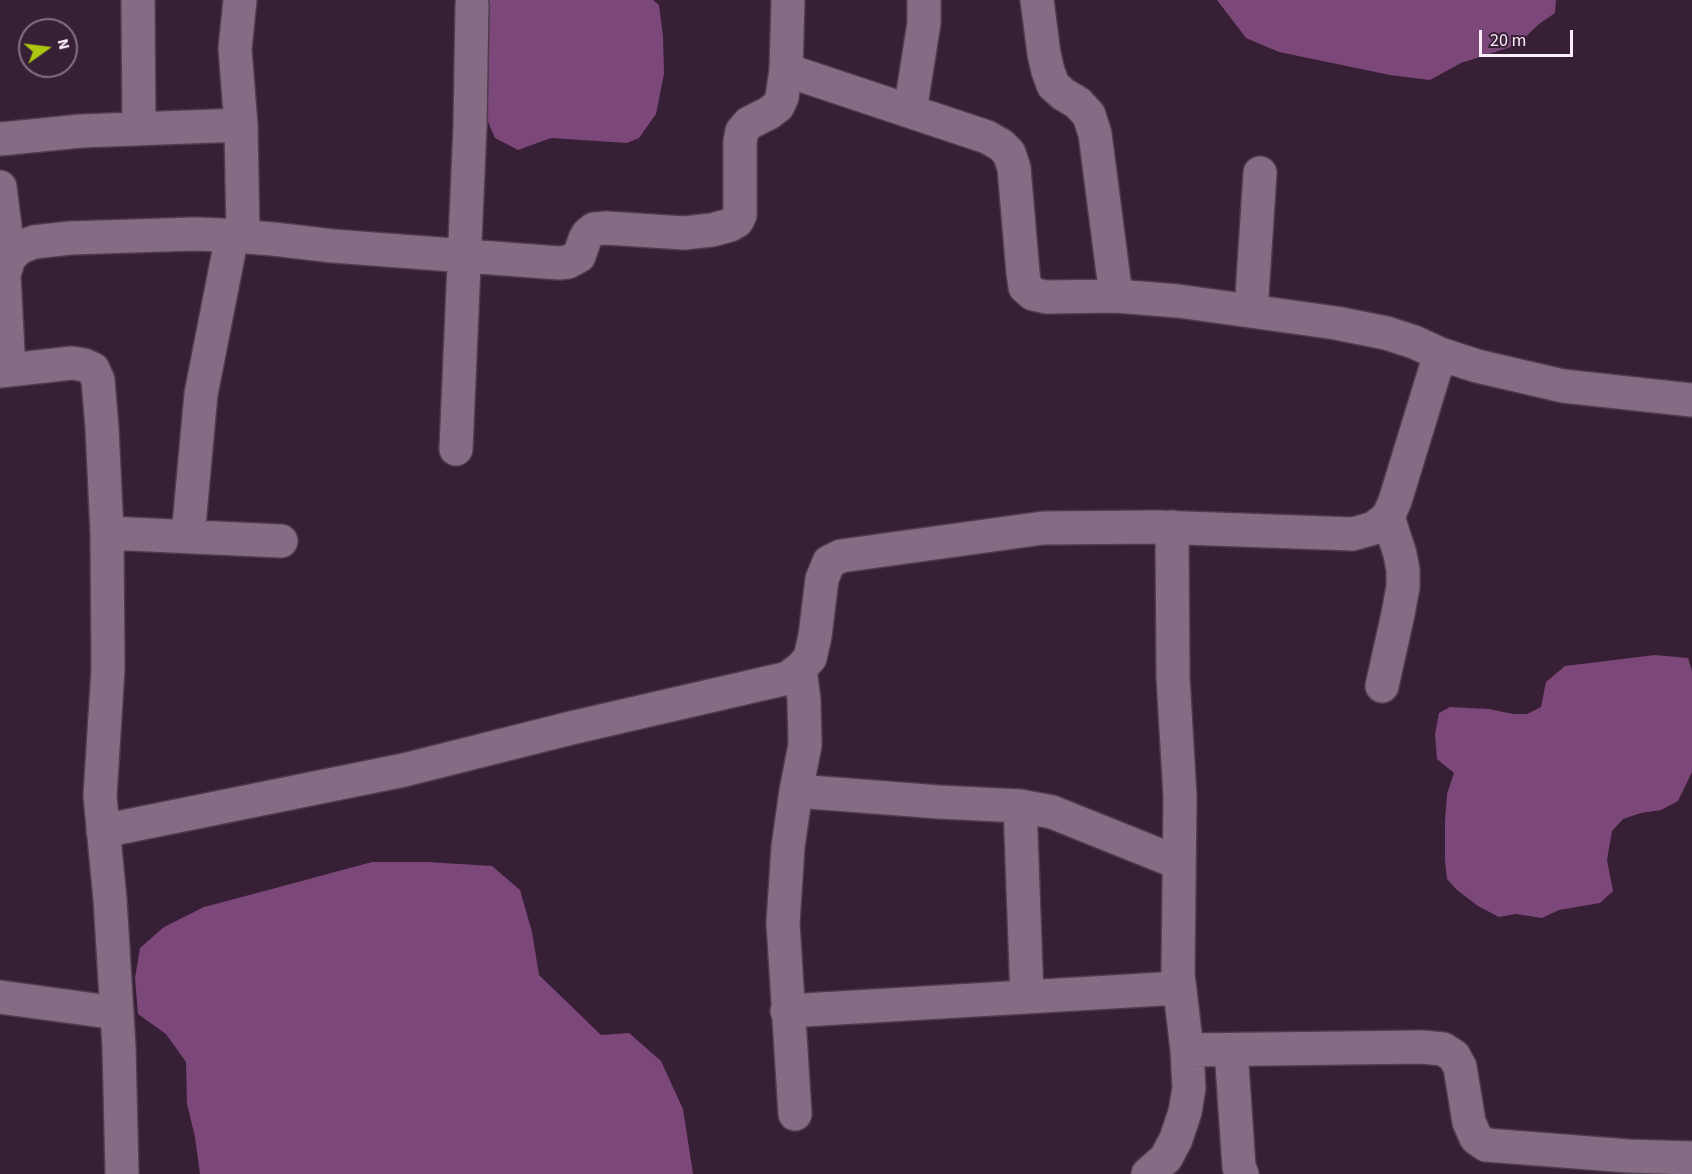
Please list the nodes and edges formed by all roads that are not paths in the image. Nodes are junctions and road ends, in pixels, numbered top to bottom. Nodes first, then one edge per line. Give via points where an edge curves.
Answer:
1 (138, 0) edge
2 (240, 0) edge
3 (788, 0) edge
4 (924, 0) edge
5 (1037, 0) edge
6 (472, 5) dead end
7 (786, 70) junction
8 (910, 111) junction
9 (241, 125) junction
10 (139, 129) junction
11 (0, 139) edge
12 (1260, 173) dead end
13 (0, 187) edge
14 (238, 236) junction
15 (464, 257) junction
16 (9, 258) junction
17 (1116, 296) junction
18 (1251, 311) junction
19 (1440, 354) junction
20 (4, 370) edge
21 (1692, 400) edge
22 (456, 449) dead end
23 (1388, 517) junction
24 (1173, 528) junction
25 (107, 533) junction
26 (188, 536) junction
27 (281, 541) dead end
28 (801, 669) junction
29 (1382, 686) dead end
30 (796, 791) junction
31 (1020, 806) junction
32 (104, 831) junction
33 (1179, 863) junction
34 (1179, 988) junction
35 (0, 997) edge
36 (1028, 998) junction
37 (788, 1011) junction
38 (117, 1013) junction
39 (1187, 1050) junction
40 (1231, 1050) junction
41 (795, 1114) dead end
42 (1692, 1158) edge
43 (1551, 1163) edge
44 (122, 1174) edge
45 (1148, 1174) edge
46 (1242, 1174) edge

1 - 10 street
2 - 9 street via 235,49
3 - 7 street
4 - 8 street
5 - 17 street via 1044,54 1053,85 1089,115 1095,134
6 - 15 street
7 - 8 street
7 - 15 street via 778,106 742,131 737,221 712,230 684,233 594,229 579,256 568,262
8 - 17 street via 987,137 1009,153 1014,168 1025,288 1046,297
9 - 10 street
9 - 14 street
10 - 11 street
12 - 18 street
13 - 16 street
14 - 15 street
14 - 16 street via 52,240 19,248
14 - 26 street via 201,394
15 - 22 street
16 - 20 street via 4,275
17 - 18 street
18 - 19 street via 1386,333
19 - 21 street via 1563,386
19 - 23 street
20 - 25 street via 72,363 93,369 98,380
23 - 24 street via 1374,528 1353,534
23 - 29 street via 1400,554 1403,587
24 - 28 street via 1043,528 841,556 829,562 822,579 810,658
24 - 33 street
25 - 26 street
25 - 32 street via 108,669 100,796
26 - 27 street
28 - 30 street via 805,745
28 - 32 street via 788,678 765,684 404,770
30 - 31 street
30 - 37 street via 783,923
31 - 33 street via 1052,812
31 - 36 street
32 - 38 street
33 - 34 street
34 - 36 street
34 - 39 street
35 - 38 street
36 - 37 street
37 - 41 street
38 - 44 street
39 - 40 street
39 - 45 street via 1189,1088 1185,1113 1166,1158
40 - 43 street via 1443,1049 1454,1056 1460,1067 1469,1122 1476,1138 1486,1145
40 - 46 street
42 - 43 street via 1628,1156

